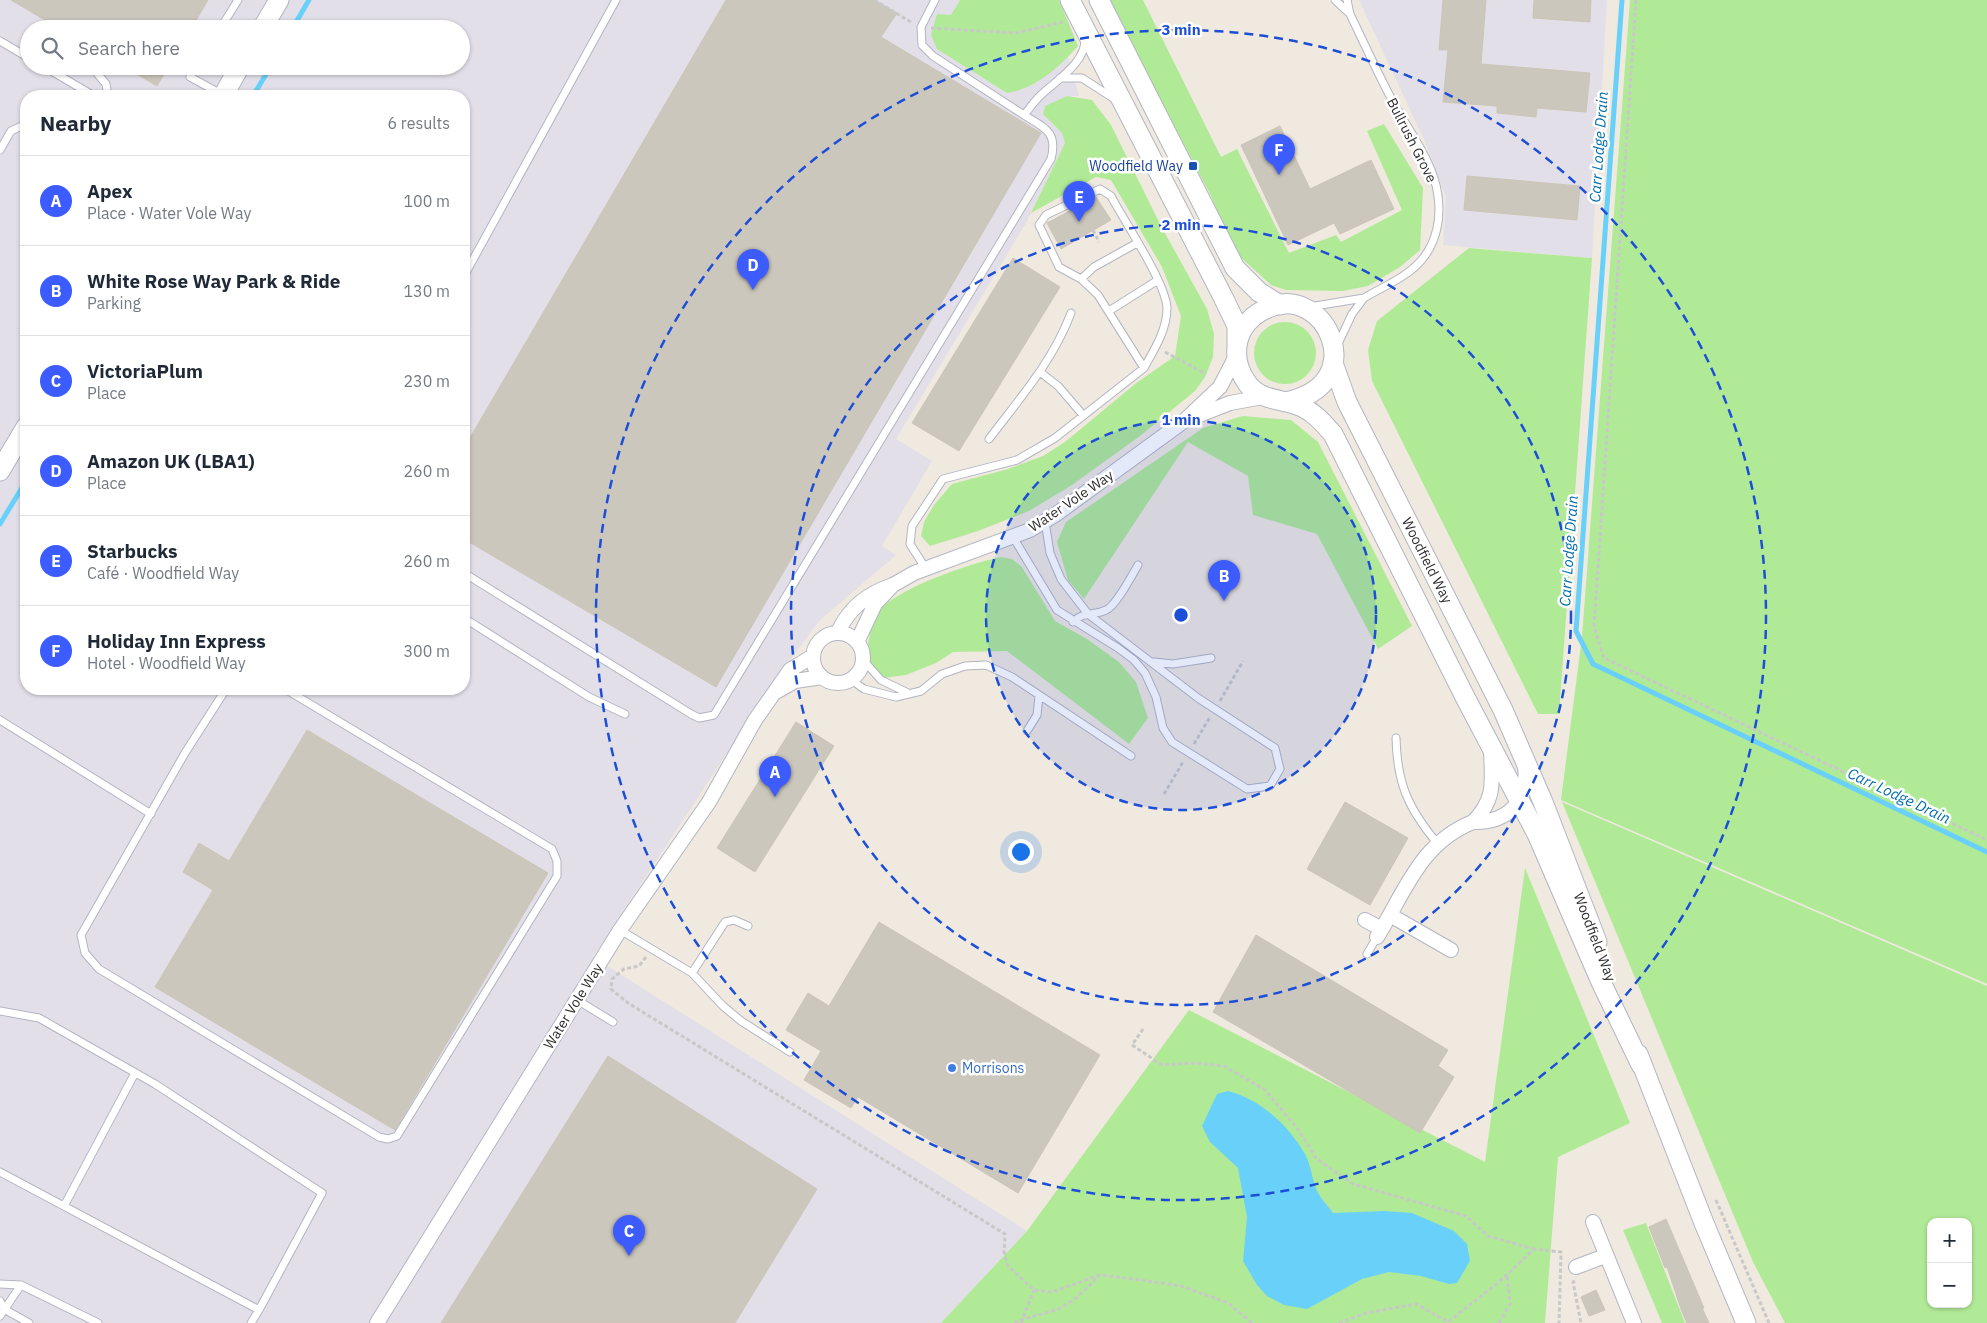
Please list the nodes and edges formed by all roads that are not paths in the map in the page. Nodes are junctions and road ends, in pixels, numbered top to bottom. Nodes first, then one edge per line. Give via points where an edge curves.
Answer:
1 (238, 0) edge
2 (279, 0) edge
3 (616, 0) edge
4 (934, 0) edge
5 (1099, 0) edge
6 (1336, 0) edge
7 (1347, 0) edge
8 (1350, 14) junction
9 (1077, 15) edge
10 (226, 20) edge
11 (267, 20) edge
12 (0, 41) edge
13 (20, 53) edge
14 (58, 75) edge
15 (98, 75) edge
16 (191, 75) edge
17 (235, 75) edge
18 (1060, 78) junction
19 (84, 90) edge
20 (107, 90) edge
21 (213, 90) edge
22 (226, 90) edge
23 (1125, 108) junction
24 (1024, 115) junction
25 (20, 127) edge
26 (0, 150) edge
27 (1137, 243) junction
28 (470, 265) edge
29 (1081, 279) junction
30 (1158, 280) junction
31 (1364, 298) junction
32 (1280, 305) junction
33 (1301, 308) junction
34 (1109, 311) junction
35 (1071, 313) dead end
36 (1236, 350) junction
37 (1333, 359) junction
38 (1144, 368) junction
39 (1040, 372) junction
40 (1263, 397) junction
41 (1284, 402) junction
42 (1083, 415) junction
43 (1184, 422) junction
44 (20, 437) edge
45 (989, 438) dead end
46 (0, 471) edge
47 (1045, 521) junction
48 (1013, 537) junction
49 (1138, 565) dead end
50 (926, 569) junction
51 (470, 577) edge
52 (893, 585) junction
53 (1088, 614) junction
54 (470, 622) edge
55 (1074, 622) junction
56 (838, 632) junction
57 (857, 642) junction
58 (813, 656) junction
59 (1212, 658) dead end
60 (863, 660) junction
61 (1153, 662) junction
62 (822, 677) junction
63 (850, 679) junction
64 (774, 693) junction
65 (908, 694) junction
66 (222, 695) edge
67 (295, 695) edge
68 (1039, 696) junction
69 (624, 714) dead end
70 (0, 720) edge
71 (1028, 732) dead end
72 (1396, 738) dead end
73 (1491, 746) junction
74 (1131, 756) dead end
75 (1523, 756) junction
76 (1520, 800) junction
77 (151, 814) junction
78 (1473, 822) junction
79 (1437, 843) junction
80 (1390, 915) junction
81 (1365, 920) dead end
82 (748, 926) dead end
83 (620, 930) junction
84 (1379, 933) junction
85 (1451, 950) dead end
86 (1367, 954) dead end
87 (692, 973) junction
88 (577, 1000) junction
89 (0, 1011) edge
90 (613, 1022) dead end
91 (790, 1052) dead end
92 (1642, 1065) junction
93 (135, 1072) junction
94 (0, 1172) edge
95 (64, 1206) junction
96 (1593, 1222) dead end
97 (1605, 1256) junction
98 (1576, 1267) dead end
99 (0, 1284) edge
100 (21, 1285) junction
101 (0, 1301) edge
102 (4, 1309) junction
103 (259, 1310) junction
104 (0, 1316) edge
105 (29, 1323) edge
106 (98, 1323) edge
107 (251, 1323) edge
108 (377, 1323) edge
109 (1634, 1323) edge
110 (1746, 1323) edge

1 - 10 lane
2 - 11 street
3 - 28 lane
4 - 24 lane via 921,27 922,45 933,56
5 - 32 street via 1236,268 1259,292
6 - 8 lane, Bullrush Grove
7 - 8 lane, Bullrush Grove
8 - 31 lane, Bullrush Grove via 1389,95 1428,164 1438,195 1440,218 1434,240 1423,258 1409,272
9 - 18 lane via 1086,46
9 - 23 street
12 - 13 lane
14 - 19 lane
15 - 20 lane
16 - 21 lane
17 - 22 street
18 - 23 lane via 1082,78 1105,90
18 - 24 lane
23 - 36 street via 1237,326
24 - 51 lane via 1048,130 1054,147 1051,159 714,714 699,718 691,714
25 - 26 lane via 11,131
27 - 29 lane via 1094,267
27 - 29 lane via 1111,196 1100,189 1046,215 1039,225 1059,267
27 - 30 lane
29 - 34 lane
30 - 34 lane
30 - 38 lane via 1167,308 1160,339
31 - 33 lane, Bullrush Grove
31 - 37 lane, Bullrush Grove via 1352,314
32 - 33 street
32 - 36 street via 1258,312 1244,326
33 - 37 street via 1324,324 1333,344
34 - 38 lane
35 - 39 lane via 1061,339
36 - 40 street via 1239,371 1248,386
36 - 43 street, Water Vole Way via 1220,387
37 - 41 street via 1328,378 1320,388 1303,399
37 - 75 street, Woodfield Way via 1347,402 1427,557
38 - 42 lane
39 - 42 lane via 1058,386
39 - 45 lane
40 - 41 street
40 - 43 street, Water Vole Way via 1230,403
41 - 73 street, Woodfield Way via 1301,406 1318,416 1332,434
42 - 50 lane via 1054,438 1017,460 943,479 912,526 910,544
43 - 47 street, Water Vole Way
44 - 46 street
47 - 48 street, Water Vole Way
47 - 53 lane via 1050,553 1061,579
48 - 50 street, Water Vole Way
48 - 55 lane via 1057,610
49 - 53 lane via 1110,608
50 - 52 street, Water Vole Way
52 - 56 street, Water Vole Way via 864,598
52 - 57 street, Water Vole Way via 875,604
53 - 55 lane via 1081,615
53 - 61 lane
54 - 69 lane via 588,697
55 - 61 lane via 1134,660 1145,673 1156,696 1163,728 1172,742 1247,789 1270,786 1280,769 1275,748
56 - 57 street
56 - 58 street via 819,642
57 - 60 street
58 - 62 street via 816,670
58 - 64 street, Water Vole Way via 790,670
59 - 61 lane via 1173,664
60 - 63 street
60 - 65 lane via 881,680
62 - 63 street via 835,682
62 - 64 street, Water Vole Way via 795,681
63 - 65 lane via 877,693 896,697
64 - 83 street, Water Vole Way via 709,802
65 - 68 lane via 921,691 942,674 957,668 986,665 1012,677
66 - 77 lane
67 - 77 lane via 552,849 557,861 557,876 397,1136 379,1137 99,969 85,953 81,935
68 - 71 lane via 1037,715
68 - 74 lane
70 - 77 lane
72 - 79 lane via 1400,784 1410,806
73 - 76 street, Woodfield Way
73 - 78 street, Woodfield Way via 1490,801
75 - 76 street, Woodfield Way via 1525,776
75 - 92 street, Woodfield Way
76 - 78 street, Woodfield Way via 1500,819
76 - 92 street, Woodfield Way via 1538,834 1601,982
78 - 79 street, Woodfield Way via 1457,828
79 - 80 street, Woodfield Way via 1423,858
80 - 84 street, Woodfield Way
80 - 85 street
81 - 84 street
82 - 87 lane via 734,920 725,922
83 - 87 lane
83 - 88 street, Water Vole Way
84 - 86 lane
87 - 91 lane via 741,1021
88 - 90 lane
88 - 108 street, Water Vole Way
89 - 93 lane via 39,1018
92 - 110 street, Woodfield Way
93 - 95 lane
93 - 103 lane via 322,1193
94 - 95 lane
95 - 103 lane
96 - 97 street
97 - 98 street
97 - 109 street
99 - 100 lane
100 - 102 lane
100 - 106 lane
101 - 102 lane
102 - 104 lane
102 - 105 lane
103 - 107 lane

